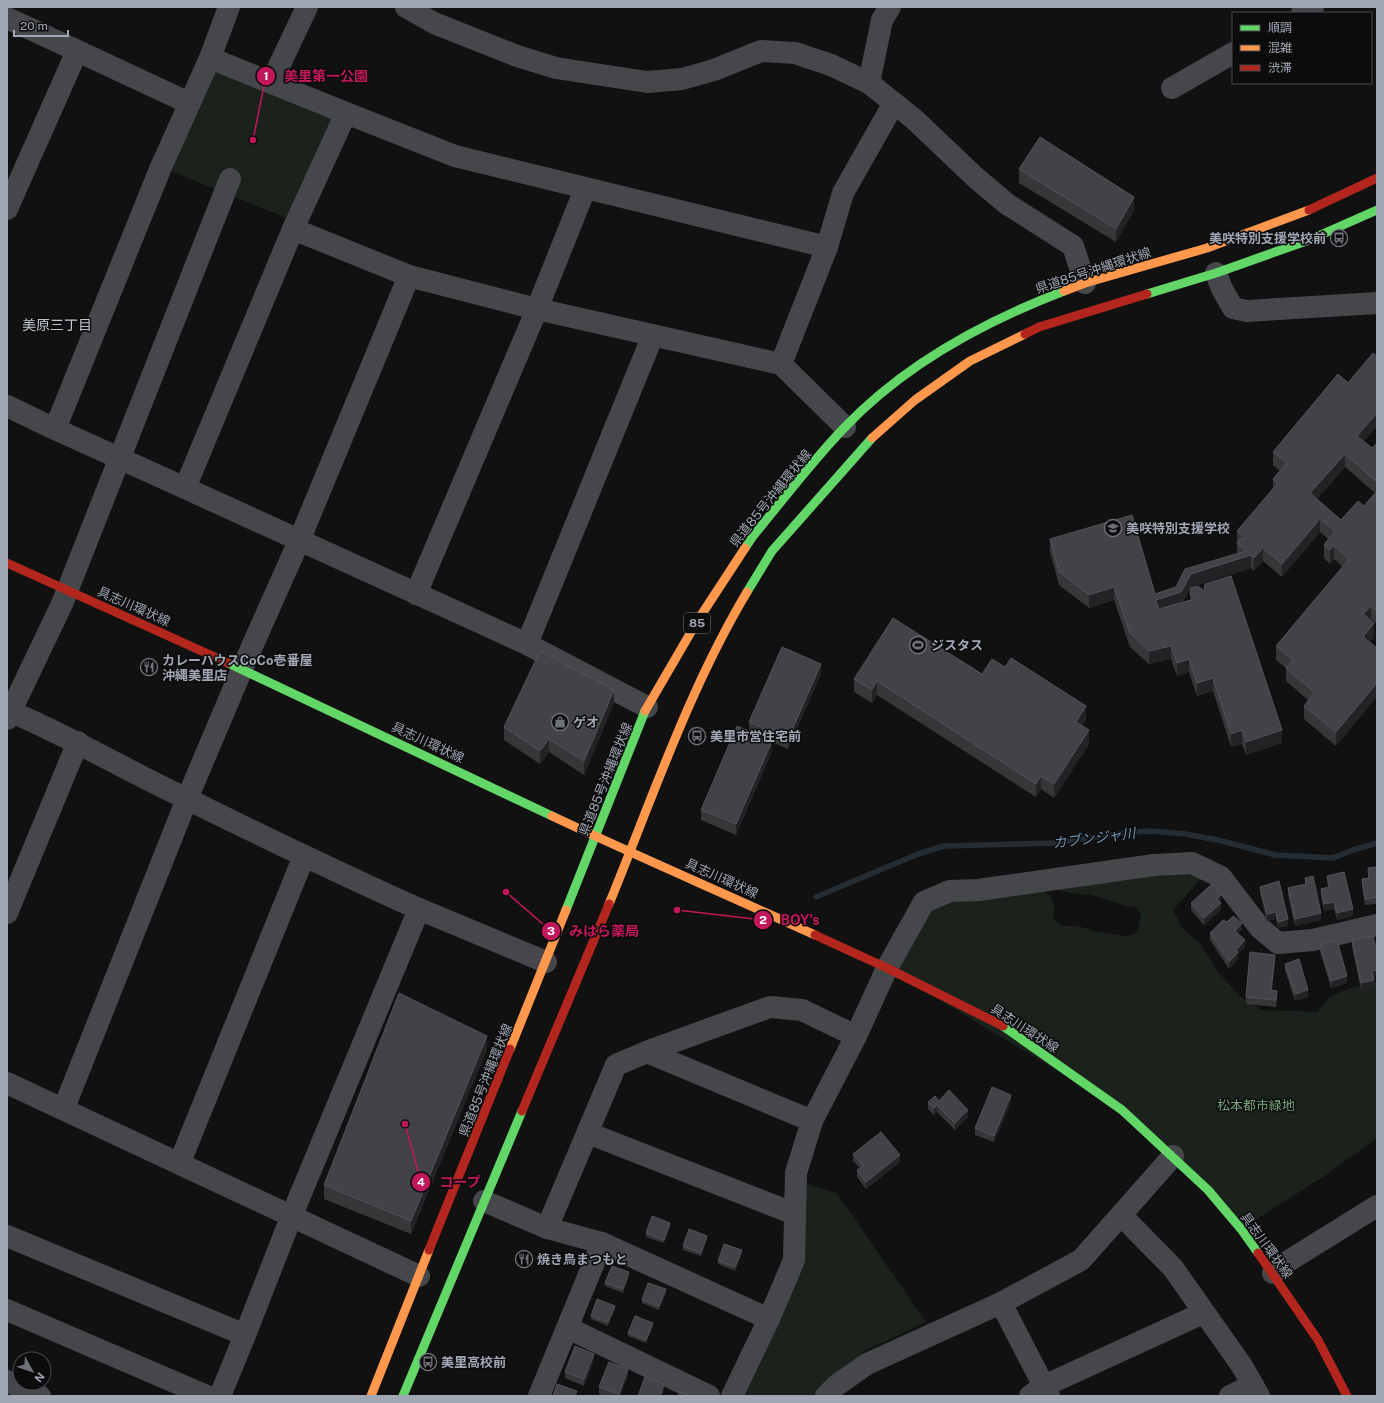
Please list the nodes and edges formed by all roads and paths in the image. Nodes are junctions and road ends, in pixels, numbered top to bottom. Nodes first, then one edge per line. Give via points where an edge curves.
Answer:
1 (229, 7) edge
2 (307, 7) edge
3 (406, 7) edge
4 (890, 7) edge
5 (7, 18) edge
6 (77, 51) junction
7 (1232, 54) edge
8 (210, 58) junction
9 (272, 83) junction
10 (869, 83) junction
11 (1172, 88) dead end
12 (189, 103) junction
13 (894, 103) junction
14 (346, 113) junction
15 (1377, 178) edge
16 (230, 179) dead end
17 (585, 188) junction
18 (7, 209) edge
19 (1377, 210) edge
20 (293, 229) junction
21 (827, 247) junction
22 (1216, 273) junction
23 (409, 276) junction
24 (1085, 283) junction
25 (1377, 303) edge
26 (537, 309) junction
27 (653, 335) junction
28 (781, 364) junction
29 (7, 406) edge
30 (844, 427) junction
31 (55, 428) junction
32 (120, 458) junction
33 (185, 488) junction
34 (299, 541) junction
35 (7, 563) edge
36 (67, 590) junction
37 (416, 594) junction
38 (527, 644) junction
39 (242, 669) junction
40 (647, 707) junction
41 (8, 713) edge
42 (78, 742) junction
43 (187, 799) junction
44 (596, 836) junction
45 (630, 853) junction
46 (304, 856) junction
47 (419, 909) junction
48 (7, 913) edge
49 (1377, 925) edge
50 (546, 962) junction
51 (887, 968) junction
52 (856, 1036) junction
53 (648, 1052) junction
54 (7, 1083) edge
55 (64, 1108) junction
56 (812, 1121) junction
57 (588, 1133) junction
58 (1173, 1156) junction
59 (180, 1162) junction
60 (484, 1201) junction
61 (1377, 1206) edge
62 (795, 1214) junction
63 (292, 1215) junction
64 (1121, 1215) junction
65 (547, 1228) junction
66 (7, 1236) edge
67 (602, 1243) junction
68 (1272, 1273) junction
69 (419, 1276) junction
70 (1001, 1303) junction
71 (7, 1310) edge
72 (1203, 1313) junction
73 (769, 1319) junction
74 (568, 1328) junction
75 (245, 1335) junction
76 (7, 1381) edge
77 (1256, 1391) edge
78 (1041, 1393) edge
79 (40, 1396) edge
80 (207, 1396) edge
81 (220, 1396) edge
82 (371, 1396) edge
83 (403, 1396) edge
84 (539, 1396) edge
85 (709, 1396) edge
86 (732, 1396) edge
87 (826, 1396) edge
88 (1230, 1396) edge
89 (1347, 1396) edge

1 - 8 street
2 - 9 street
3 - 10 street via 440,25 517,56 556,68 647,82 682,79 714,70 761,51 795,53 831,65
4 - 10 street via 882,20
5 - 6 street
6 - 12 street
6 - 18 street
7 - 11 street
8 - 9 street
8 - 12 street
9 - 14 street
10 - 13 street
12 - 31 street
13 - 21 street via 843,193
13 - 24 street via 1007,204 1073,246
14 - 17 street via 455,156
14 - 20 street
15 - 24 main road, 県道85号沖縄環状線 / 85 via 1303,213 1229,240
16 - 32 street
17 - 21 street
17 - 26 street
19 - 22 main road, 85 via 1310,240
20 - 23 street
20 - 33 street
21 - 28 street
22 - 25 street via 1234,308 1247,311
22 - 45 main road, 85 via 1039,327 970,361 915,400 864,446 772,551 723,632
23 - 26 street
23 - 34 street
24 - 30 main road, 県道85号沖縄環状線 / 85 via 1027,305 958,339 900,378
26 - 27 street
26 - 37 street
27 - 28 street
27 - 38 street
28 - 30 street
29 - 31 street
30 - 40 main road, 県道85号沖縄環状線 / 85 via 753,536 698,620
31 - 32 street
32 - 33 street
32 - 36 street
33 - 34 street
34 - 37 street
34 - 39 street
35 - 36 main road, 具志川環状線
36 - 39 main road, 具志川環状線
36 - 41 street
37 - 38 street
38 - 40 street
39 - 43 street
39 - 44 main road, 具志川環状線
40 - 44 main road, 県道85号沖縄環状線 / 85
41 - 42 street
42 - 43 street
42 - 48 street
43 - 46 street
43 - 55 street
44 - 45 main road, 具志川環状線
44 - 50 main road, 県道85号沖縄環状線 / 85
45 - 51 main road, 具志川環状線 via 680,873
45 - 60 main road, 85
46 - 47 street
46 - 59 street
47 - 50 street
47 - 63 street
49 - 51 street via 1313,940 1278,943 1260,928 1221,877 1192,863 1154,865 978,890 950,891 924,902
50 - 69 main road, 県道85号沖縄環状線 / 85
51 - 52 street
51 - 58 main road, 具志川環状線 via 998,1023 1122,1110
52 - 53 street via 802,1010 770,1007
52 - 56 street
53 - 56 street
53 - 57 street via 616,1066
54 - 55 street
55 - 59 street
56 - 62 street via 796,1173
57 - 62 street
57 - 65 street
58 - 64 street
58 - 68 main road, 具志川環状線 via 1208,1190 1241,1229
59 - 63 street
60 - 65 street
60 - 83 main road, 85
61 - 68 street
62 - 73 street via 794,1260
63 - 69 street
63 - 75 street
64 - 70 street via 1081,1260
64 - 72 street via 1173,1268
65 - 67 street
66 - 75 street
67 - 73 street
67 - 74 street
68 - 89 main road, 具志川環状線 via 1318,1340
69 - 82 main road, 県道85号沖縄環状線 / 85
70 - 78 street
70 - 87 street via 866,1364
71 - 80 street
72 - 77 street via 1242,1366
72 - 78 street
73 - 86 street
74 - 84 street
74 - 85 street
75 - 81 street
76 - 79 street
77 - 88 street

